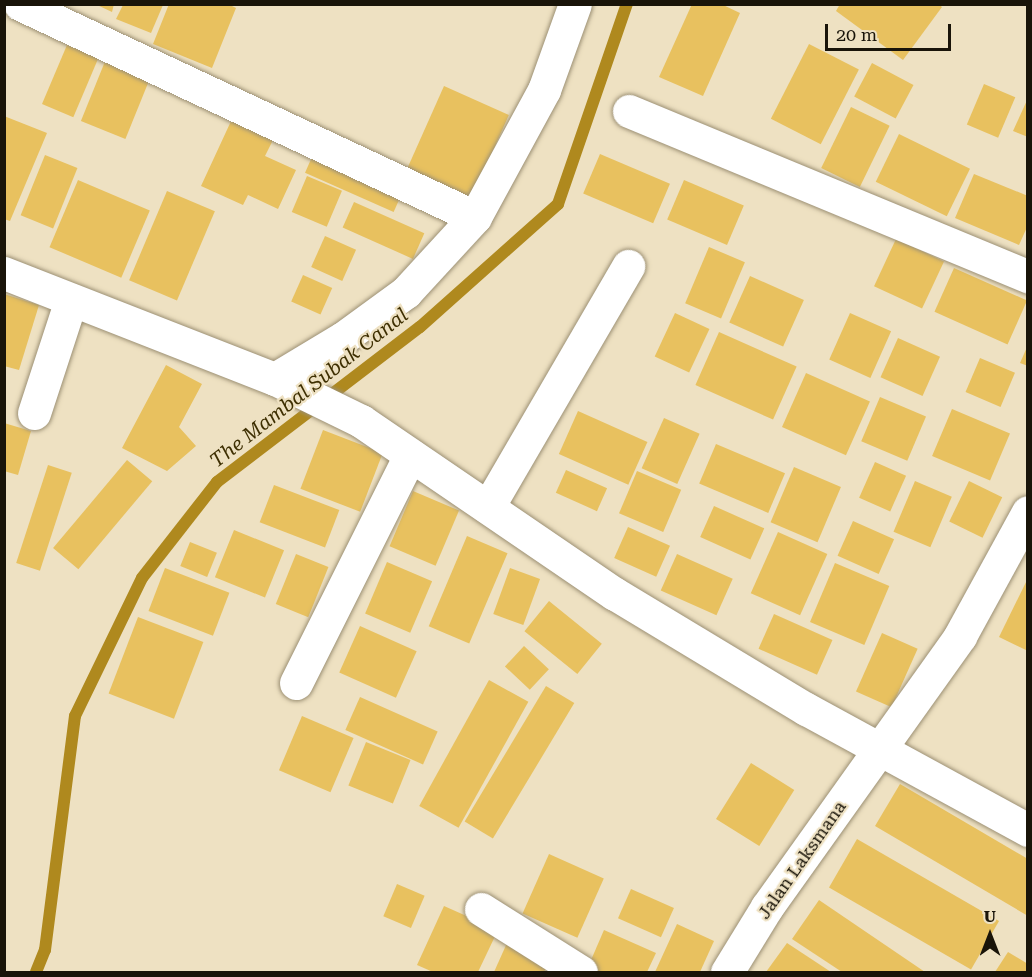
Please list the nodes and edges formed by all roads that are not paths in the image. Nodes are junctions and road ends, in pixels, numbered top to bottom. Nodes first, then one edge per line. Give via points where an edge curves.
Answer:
1 (20, 4) edge
2 (575, 4) edge
3 (629, 111) dead end
4 (475, 217) junction
5 (628, 266) dead end
6 (4, 273) edge
7 (1028, 276) edge
8 (71, 300) junction
9 (283, 383) junction
10 (34, 413) dead end
11 (410, 455) junction
12 (488, 507) junction
13 (1028, 512) edge
14 (296, 683) dead end
15 (879, 749) junction
16 (1028, 830) edge
17 (481, 909) dead end
18 (581, 972) edge
19 (726, 972) edge

1 - 4 street
2 - 4 street via 544,90
3 - 7 street
4 - 9 street via 406,292
5 - 12 street
6 - 8 street
8 - 9 street
8 - 10 street
9 - 11 street via 361,421
11 - 12 street
11 - 14 street
12 - 15 street via 615,594
13 - 15 street, Jalan Laksmana via 960,636
15 - 16 street
15 - 19 street, Jalan Laksmana
17 - 18 street

